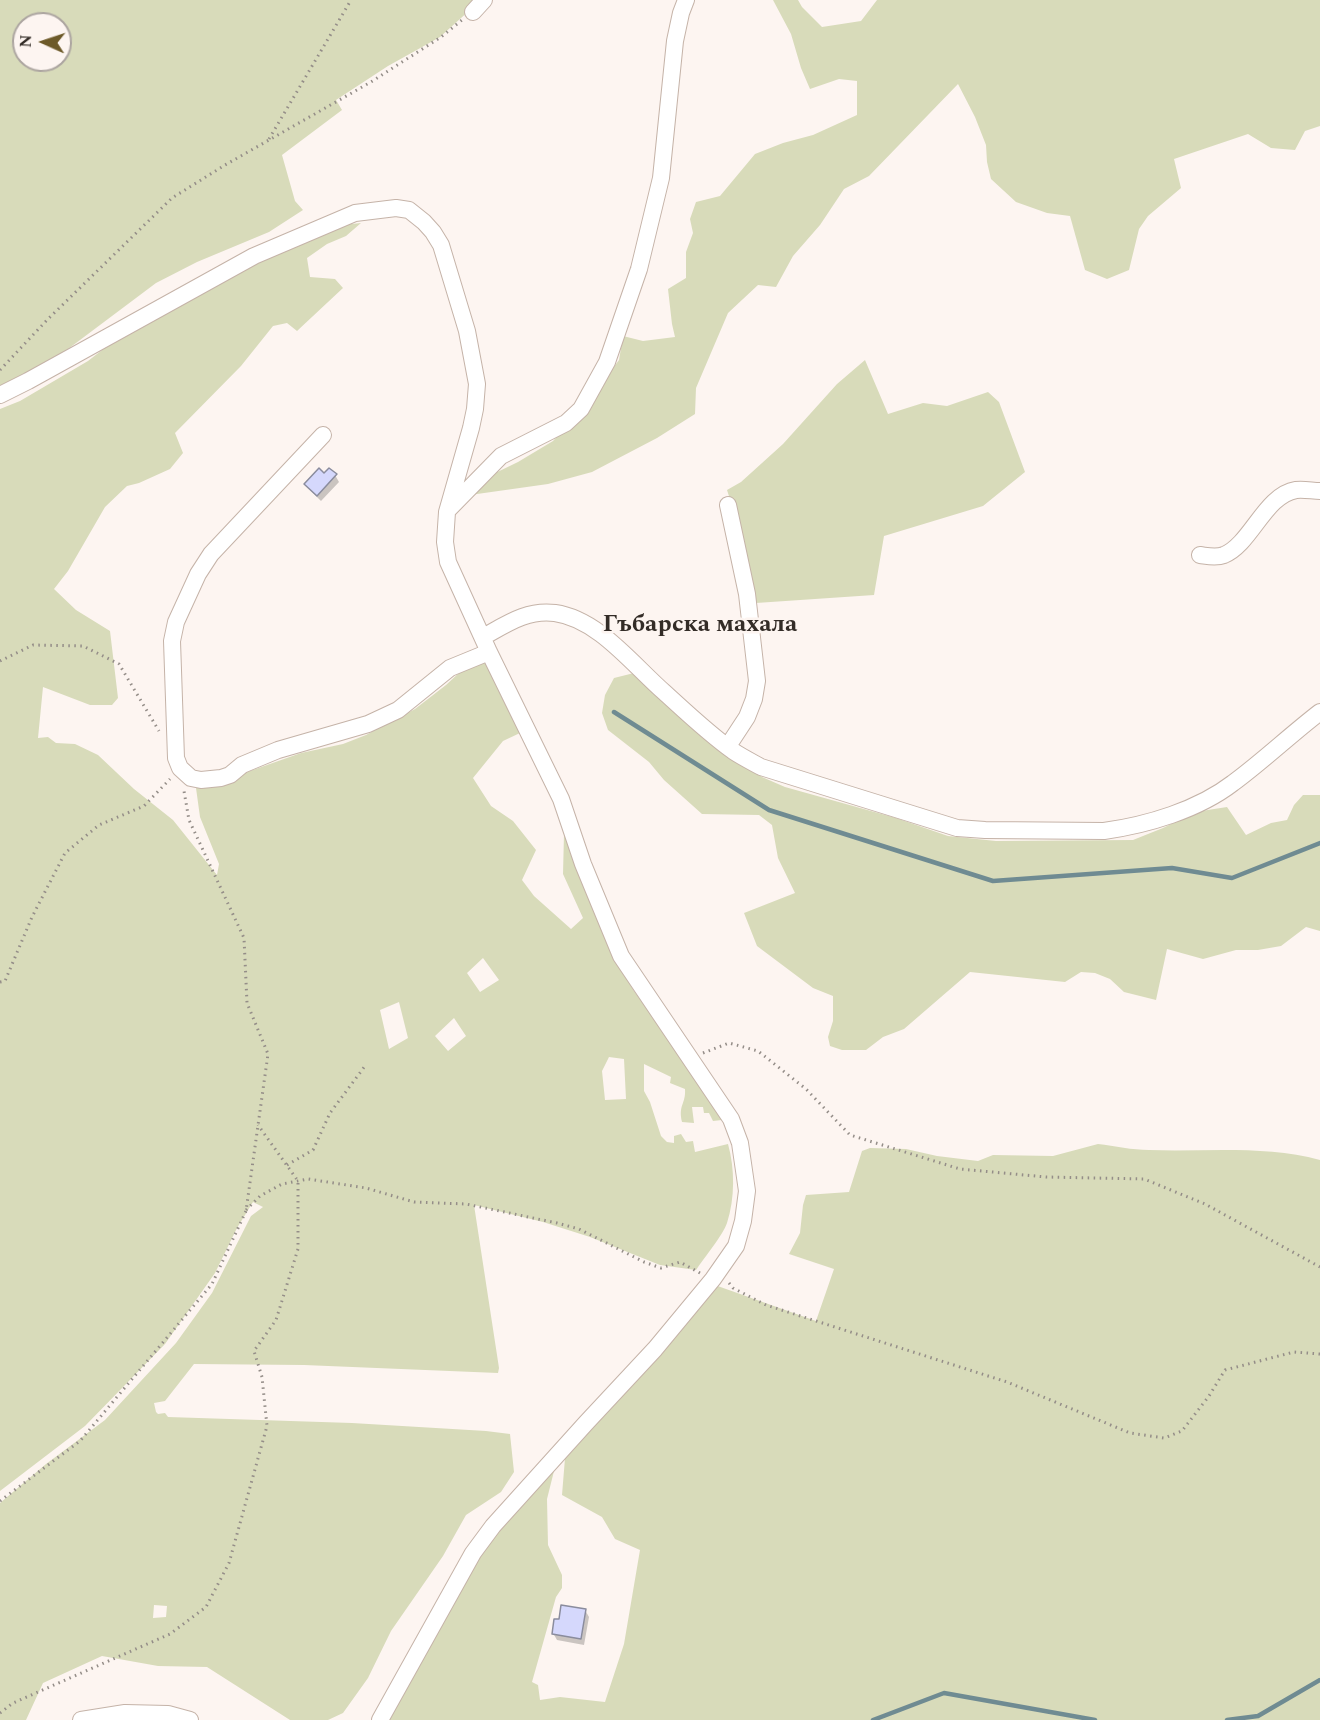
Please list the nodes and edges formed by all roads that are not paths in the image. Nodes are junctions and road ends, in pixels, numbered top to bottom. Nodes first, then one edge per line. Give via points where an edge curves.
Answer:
1 (683, 1) edge
2 (0, 395) edge
3 (323, 435) dead end
4 (1320, 491) edge
5 (728, 505) dead end
6 (447, 512) junction
7 (1200, 555) dead end
8 (486, 645) junction
9 (1320, 712) edge
10 (728, 747) junction
11 (81, 1720) edge
12 (190, 1720) edge
13 (380, 1720) edge

1 - 6 street via 675,41 661,178 639,269 607,362 581,409 566,423 501,456
2 - 6 street via 254,256 354,213 409,210 441,245 467,331 477,384 471,428
3 - 8 street via 211,554 176,622 172,641 173,702 180,768 191,778 221,778 278,750 368,724 398,710
4 - 7 street via 1285,494 1226,554
5 - 10 street via 747,594 757,681 747,717
6 - 8 street via 448,562
8 - 10 street via 522,615 542,612 575,619 607,639
8 - 13 street via 561,799 621,956 731,1119 740,1143 747,1191 736,1246 655,1349 473,1553
9 - 10 street via 1232,784 1203,802 1122,829 1104,831 957,828 761,767
11 - 12 street via 125,1713 168,1714

